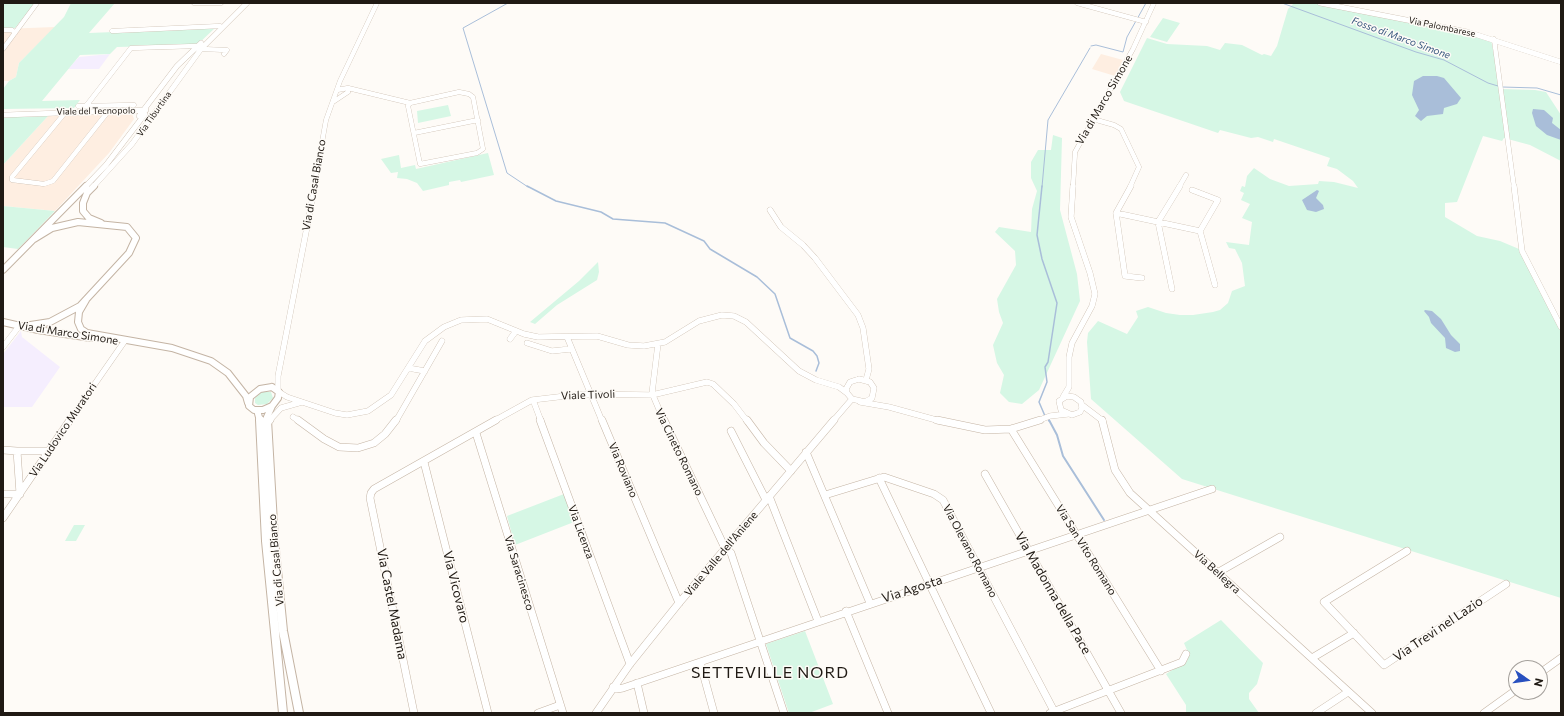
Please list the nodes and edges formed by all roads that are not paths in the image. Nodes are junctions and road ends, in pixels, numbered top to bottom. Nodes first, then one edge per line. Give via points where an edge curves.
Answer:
1 (37, 3) edge
2 (194, 3) edge
3 (221, 3) edge
4 (243, 3) edge
5 (248, 3) edge
6 (377, 3) edge
7 (1078, 3) edge
8 (1154, 3) edge
9 (1320, 3) edge
10 (1146, 22) junction
11 (216, 28) junction
12 (3, 30) edge
13 (112, 31) dead end
14 (15, 33) junction
15 (1494, 39) junction
16 (199, 48) junction
17 (3, 49) edge
18 (224, 54) dead end
19 (1561, 62) edge
20 (340, 81) junction
21 (337, 90) junction
22 (348, 90) junction
23 (410, 103) junction
24 (331, 105) junction
25 (78, 106) dead end
26 (86, 106) junction
27 (152, 106) junction
28 (110, 109) junction
29 (132, 109) junction
30 (144, 112) junction
31 (3, 113) edge
32 (64, 114) junction
33 (138, 118) junction
34 (1093, 119) junction
35 (478, 120) junction
36 (414, 133) junction
37 (1186, 174) dead end
38 (82, 190) junction
39 (1192, 190) dead end
40 (770, 210) dead end
41 (1116, 213) junction
42 (1158, 222) junction
43 (101, 223) junction
44 (1200, 231) junction
45 (34, 239) junction
46 (3, 270) edge
47 (1142, 278) dead end
48 (1214, 285) dead end
49 (1172, 289) dead end
50 (86, 300) junction
51 (3, 322) edge
52 (22, 325) junction
53 (1561, 327) edge
54 (516, 331) junction
55 (567, 337) junction
56 (510, 338) dead end
57 (133, 341) junction
58 (442, 341) dead end
59 (124, 342) junction
60 (527, 343) dead end
61 (658, 344) junction
62 (3, 347) edge
63 (571, 348) junction
64 (408, 368) junction
65 (425, 371) junction
66 (278, 376) junction
67 (866, 380) junction
68 (850, 382) junction
69 (1069, 384) junction
70 (833, 385) junction
71 (264, 388) junction
72 (240, 389) junction
73 (256, 391) junction
74 (278, 391) junction
75 (846, 393) junction
76 (590, 394) junction
77 (874, 394) junction
78 (652, 395) junction
79 (1063, 397) junction
80 (297, 399) junction
81 (852, 399) junction
82 (1078, 399) junction
83 (533, 400) junction
84 (860, 402) junction
85 (248, 403) junction
86 (274, 404) junction
87 (312, 404) junction
88 (1082, 405) junction
89 (889, 407) junction
90 (1060, 407) junction
91 (257, 410) junction
92 (1080, 412) junction
93 (1092, 413) junction
94 (1068, 414) junction
95 (1050, 416) junction
96 (292, 417) dead end
97 (268, 423) junction
98 (1011, 429) junction
99 (731, 431) dead end
100 (476, 433) junction
101 (3, 450) edge
102 (16, 451) junction
103 (49, 451) junction
104 (806, 452) junction
105 (424, 462) junction
106 (791, 471) junction
107 (985, 474) dead end
108 (879, 478) junction
109 (1212, 489) dead end
110 (3, 494) edge
111 (20, 494) junction
112 (370, 495) joint
113 (825, 495) junction
114 (768, 498) junction
115 (1147, 510) junction
116 (3, 518) edge
117 (1077, 534) junction
118 (1280, 537) dead end
119 (729, 551) junction
120 (1028, 551) junction
121 (1406, 552) dead end
122 (979, 567) junction
123 (1217, 573) junction
124 (929, 584) junction
125 (1506, 584) dead end
126 (679, 603) junction
127 (870, 603) junction
128 (846, 611) junction
129 (818, 621) junction
130 (1354, 633) junction
131 (760, 641) junction
132 (1186, 654) dead end
133 (1312, 658) junction
134 (1561, 658) edge
135 (700, 662) junction
136 (630, 664) junction
137 (1548, 667) edge
138 (1161, 671) junction
139 (637, 684) junction
140 (613, 687) junction
141 (1108, 690) junction
142 (1348, 692) junction
143 (1508, 696) edge
144 (561, 709) edge
145 (1053, 712) edge
146 (283, 713) edge
147 (298, 713) edge
148 (414, 713) edge
149 (488, 713) edge
150 (538, 713) edge
151 (596, 713) edge
152 (644, 713) edge
153 (714, 713) edge
154 (784, 713) edge
155 (888, 713) edge
156 (991, 713) edge
157 (1121, 713) edge
158 (1316, 713) edge
159 (1372, 713) edge
160 (1484, 713) edge

1 - 14 street
2 - 3 street
4 - 11 main road, Via Tiburtina
5 - 16 main road, Via Tiburtina
6 - 20 street, Via di Casal Bianco
7 - 10 street
8 - 10 street, Via di Marco Simone
9 - 15 main road, Via Palombarese
10 - 34 street, Via di Marco Simone via 1134,49
11 - 13 street
11 - 16 main road
11 - 27 main road, Via Tiburtina via 182,65
12 - 14 street via 12,30
14 - 17 street
15 - 19 main road, Via Palombarese
15 - 53 street via 1522,251
16 - 18 street via 227,50
16 - 26 street via 131,48
16 - 27 main road, Via Tiburtina
16 - 27 main road via 177,66
20 - 21 street, Via di Casal Bianco
20 - 22 street
21 - 22 street
21 - 24 street, Via di Casal Bianco
22 - 23 street via 363,91
22 - 24 street
23 - 35 street via 459,92 467,93 472,97
23 - 36 street via 408,106
24 - 66 street, Via di Casal Bianco via 319,151 303,252
25 - 26 street
26 - 28 street
27 - 29 main road
27 - 30 main road, Viale del Tecnopolo
27 - 30 main road
27 - 43 main road, Via Tiburtina via 132,144 84,198 83,211 89,218
28 - 29 main road, Viale del Tecnopolo
28 - 29 street
28 - 31 main road, Viale del Tecnopolo
28 - 32 main road, Viale del Tecnopolo
28 - 32 street via 54,180 44,184 13,181 12,177
29 - 30 main road, Viale del Tecnopolo
29 - 33 main road
30 - 33 main road
30 - 38 main road, Via Tiburtina via 116,153
31 - 32 main road, Viale del Tecnopolo
33 - 38 main road
34 - 41 street via 1121,129 1139,166
34 - 69 street, Via di Marco Simone via 1075,152 1071,213 1092,279 1094,298 1072,343
35 - 36 street
35 - 36 street via 483,150 438,161 419,163
37 - 42 street
38 - 45 main road, Via Tiburtina
39 - 44 street via 1218,200
40 - 67 street via 783,228 813,256 858,315 869,369
41 - 42 street
41 - 47 street via 1125,276
42 - 44 street
42 - 49 street
43 - 45 main road via 65,224 52,228
43 - 50 main road via 132,230 135,234 135,243
44 - 48 street
45 - 46 main road, Via Tiburtina
50 - 52 main road via 58,319 41,324
50 - 57 main road, Via di Marco Simone via 78,317 82,330 90,334
51 - 52 main road, Via di Marco Simone
52 - 59 main road, Via di Marco Simone via 38,330
52 - 62 street
54 - 55 street via 538,338
54 - 56 street
54 - 64 street via 487,319 470,319 454,323 434,333 425,341
55 - 61 street via 597,336 636,346
55 - 63 street, Via Roviano
57 - 59 main road, Via di Marco Simone
57 - 72 main road, Via di Marco Simone via 177,349 211,361 224,369
58 - 65 street
59 - 103 street, Via Ludovico Muratori
60 - 63 street via 552,351
61 - 70 street via 704,319 734,316 752,326 800,371 816,380
61 - 78 street, Via Cineto Romano
63 - 76 street, Via Roviano
64 - 65 street
64 - 87 street via 391,395 368,411 347,415
65 - 96 street via 389,430 380,439 366,446 336,446
66 - 71 street
66 - 74 street, Via di Casal Bianco
67 - 68 street
67 - 77 street via 872,385
68 - 70 street
68 - 75 street
69 - 79 street, Via di Marco Simone
69 - 82 street
70 - 75 street
71 - 73 main road
71 - 74 main road via 272,387
72 - 73 main road
72 - 85 main road, Via di Marco Simone
73 - 85 main road
74 - 80 street via 287,397
74 - 86 main road
75 - 81 street
76 - 78 street, Viale Tivoli
76 - 83 street, Viale Tivoli
76 - 126 street, Via Roviano
77 - 84 street via 869,400
77 - 89 street
78 - 106 street, Viale Tivoli via 705,382 713,383
78 - 119 street, Via Cineto Romano
79 - 82 street
79 - 90 street via 1059,401
80 - 86 street
80 - 87 street
81 - 84 street
81 - 104 street, Viale Valle dell'Aniene
82 - 88 street
83 - 100 street, Viale Tivoli
83 - 136 street, Via Licenza
84 - 89 street
85 - 91 main road via 251,408
86 - 91 main road
86 - 97 main road, Via di Casal Bianco via 267,415
87 - 97 street via 302,402 285,406 276,412
88 - 92 street
88 - 93 street, Via Bellegra
89 - 98 street via 964,427 985,430
90 - 94 street
90 - 95 street
91 - 146 main road, Via di Casal Bianco via 260,422 266,541
92 - 93 street
92 - 94 street via 1075,415
93 - 115 street, Via Bellegra via 1104,424 1118,477
94 - 95 street
95 - 98 street
97 - 147 main road, Via di Casal Bianco via 277,582
98 - 117 street, Via San Vito Romano
99 - 114 street
100 - 105 street, Viale Tivoli
100 - 144 street, Via Saracinesco
101 - 102 street
102 - 103 street
102 - 111 street
103 - 111 street, Via Ludovico Muratori
104 - 106 street, Viale Valle dell'Aniene
104 - 113 street
105 - 112 street, Viale Tivoli via 374,489
105 - 149 street, Via Vicovaro
106 - 114 street, Viale Valle dell'Aniene
107 - 120 street, Via Madonna della Pace
108 - 113 street, Via Olevano Romano
108 - 122 street, Via Olevano Romano via 889,478 934,494 943,500
108 - 124 street
109 - 115 street, Via Agosta
110 - 111 street
111 - 116 street, Via Ludovico Muratori
112 - 148 street, Via Castel Madama
113 - 127 street
114 - 119 street, Viale Valle dell'Aniene
114 - 129 street
115 - 117 street, Via Agosta
115 - 123 street, Via Bellegra
117 - 120 street, Via Agosta
117 - 138 street, Via San Vito Romano
118 - 123 street
119 - 126 street, Viale Valle dell'Aniene
119 - 131 street, Via Cineto Romano
120 - 122 street, Via Agosta
120 - 141 street, Via Madonna della Pace
121 - 130 street, Via Trevi nel Lazio via 1324,602
122 - 124 street, Via Agosta
122 - 145 street, Via Olevano Romano
123 - 133 street, Via Bellegra
124 - 127 street, Via Agosta
124 - 156 street
125 - 130 street, Via Trevi nel Lazio via 1384,665
126 - 136 street, Viale Valle dell'Aniene
127 - 128 street, Via Agosta
128 - 129 street, Via Agosta
128 - 155 street
129 - 131 street, Via Agosta
130 - 133 street
131 - 135 street, Via Agosta
131 - 154 street, Via Cineto Romano
132 - 138 street via 1182,662
133 - 142 street, Via Bellegra
134 - 137 street
135 - 139 street, Via Agosta
135 - 153 street
136 - 140 street, Viale Valle dell'Aniene
138 - 141 street
139 - 140 street, Via Agosta via 620,689
139 - 152 street
140 - 151 street, Viale Valle dell'Aniene
141 - 145 street
141 - 157 street, Via Madonna della Pace
142 - 158 street
142 - 159 street, Via Bellegra
143 - 160 street
144 - 150 street

